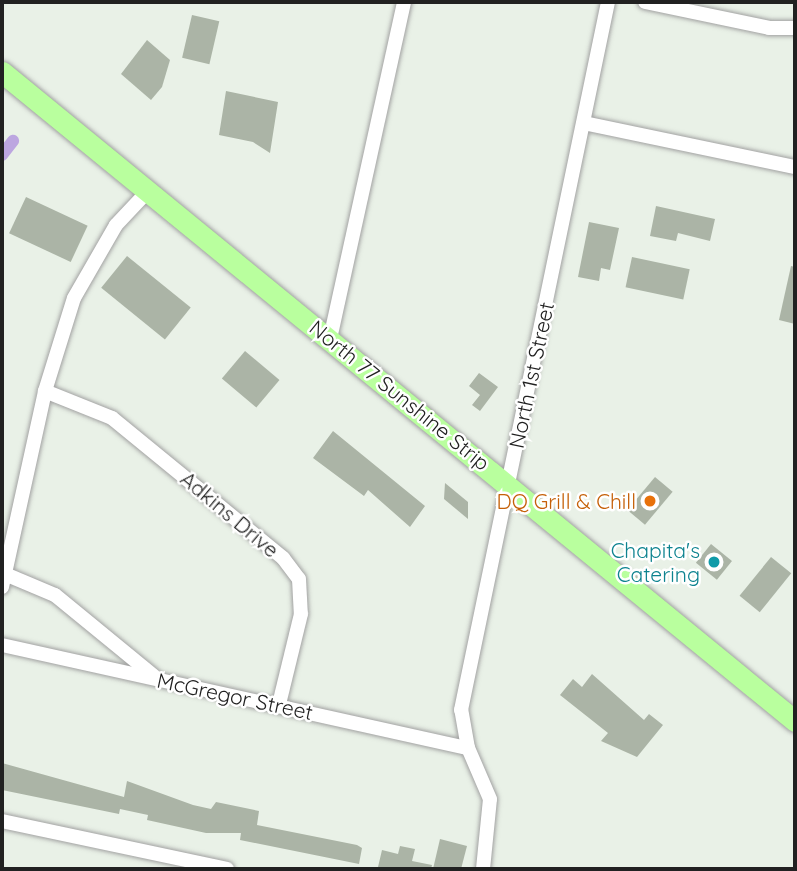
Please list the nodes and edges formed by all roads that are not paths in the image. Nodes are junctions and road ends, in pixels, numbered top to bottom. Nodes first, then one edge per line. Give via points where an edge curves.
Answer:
1 (404, 2) edge
2 (608, 2) edge
3 (645, 2) edge
4 (795, 28) edge
5 (2, 72) edge
6 (584, 123) junction
7 (795, 167) edge
8 (147, 191) junction
9 (330, 339) junction
10 (45, 391) junction
11 (508, 483) junction
12 (3, 581) edge
13 (2, 646) edge
14 (158, 679) junction
15 (279, 705) junction
16 (795, 721) edge
17 (468, 748) junction
18 (2, 821) edge
19 (227, 869) edge
20 (483, 869) edge

1 - 9 street
2 - 6 street, North 1st Street
3 - 4 street via 769,28
5 - 8 main road, North 77 Sunshine Strip
6 - 7 street
6 - 11 street, North 1st Street
8 - 9 main road, North 77 Sunshine Strip
8 - 10 street via 116,225 74,298
9 - 11 main road, North 77 Sunshine Strip
10 - 12 street
10 - 15 street, Adkins Drive via 87,405 130,432 283,558 299,579 302,602
11 - 16 main road, North 77 Sunshine Strip
11 - 17 street, North 1st Street via 461,710
12 - 14 street via 55,595
13 - 14 street, McGregor Street
14 - 15 street, McGregor Street
15 - 17 street, McGregor Street
17 - 20 street, North 1st Street via 490,799
18 - 19 street

